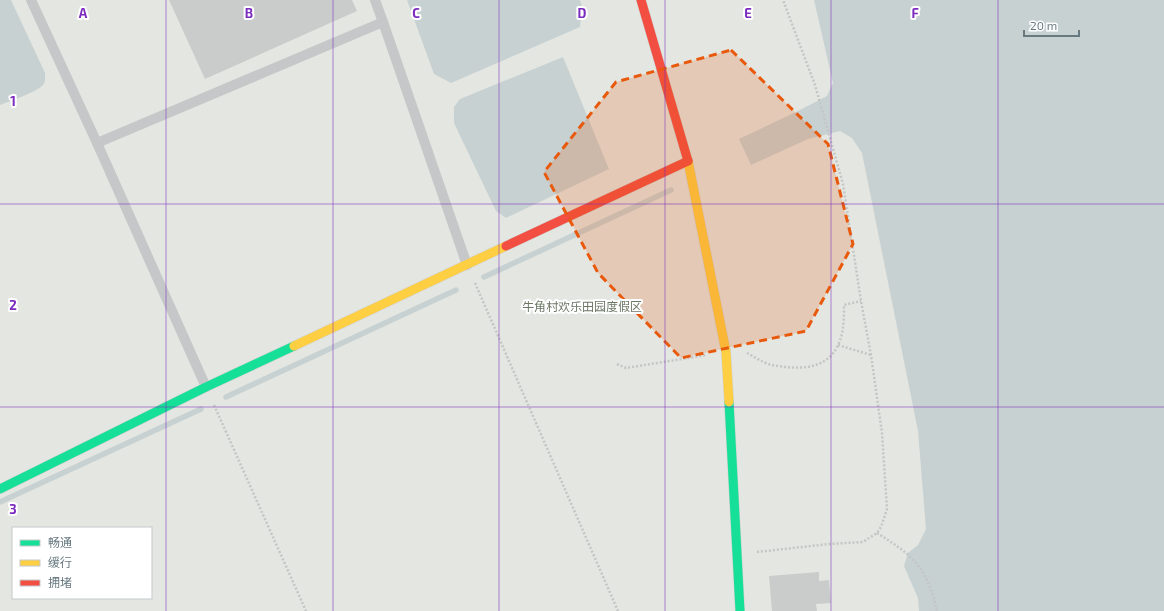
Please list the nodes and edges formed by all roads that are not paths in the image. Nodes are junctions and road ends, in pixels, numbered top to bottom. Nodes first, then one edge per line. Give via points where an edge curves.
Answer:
1 (31, 0) edge
2 (375, 0) edge
3 (640, 0) edge
4 (383, 22) junction
5 (97, 143) junction
6 (688, 161) junction
7 (467, 264) junction
8 (206, 387) junction
9 (0, 489) edge
10 (740, 611) edge

1 - 5 lane
2 - 4 lane
3 - 6 street
4 - 5 lane
4 - 7 lane
5 - 8 lane
6 - 7 street
6 - 10 street via 726,352
7 - 8 street
8 - 9 street

